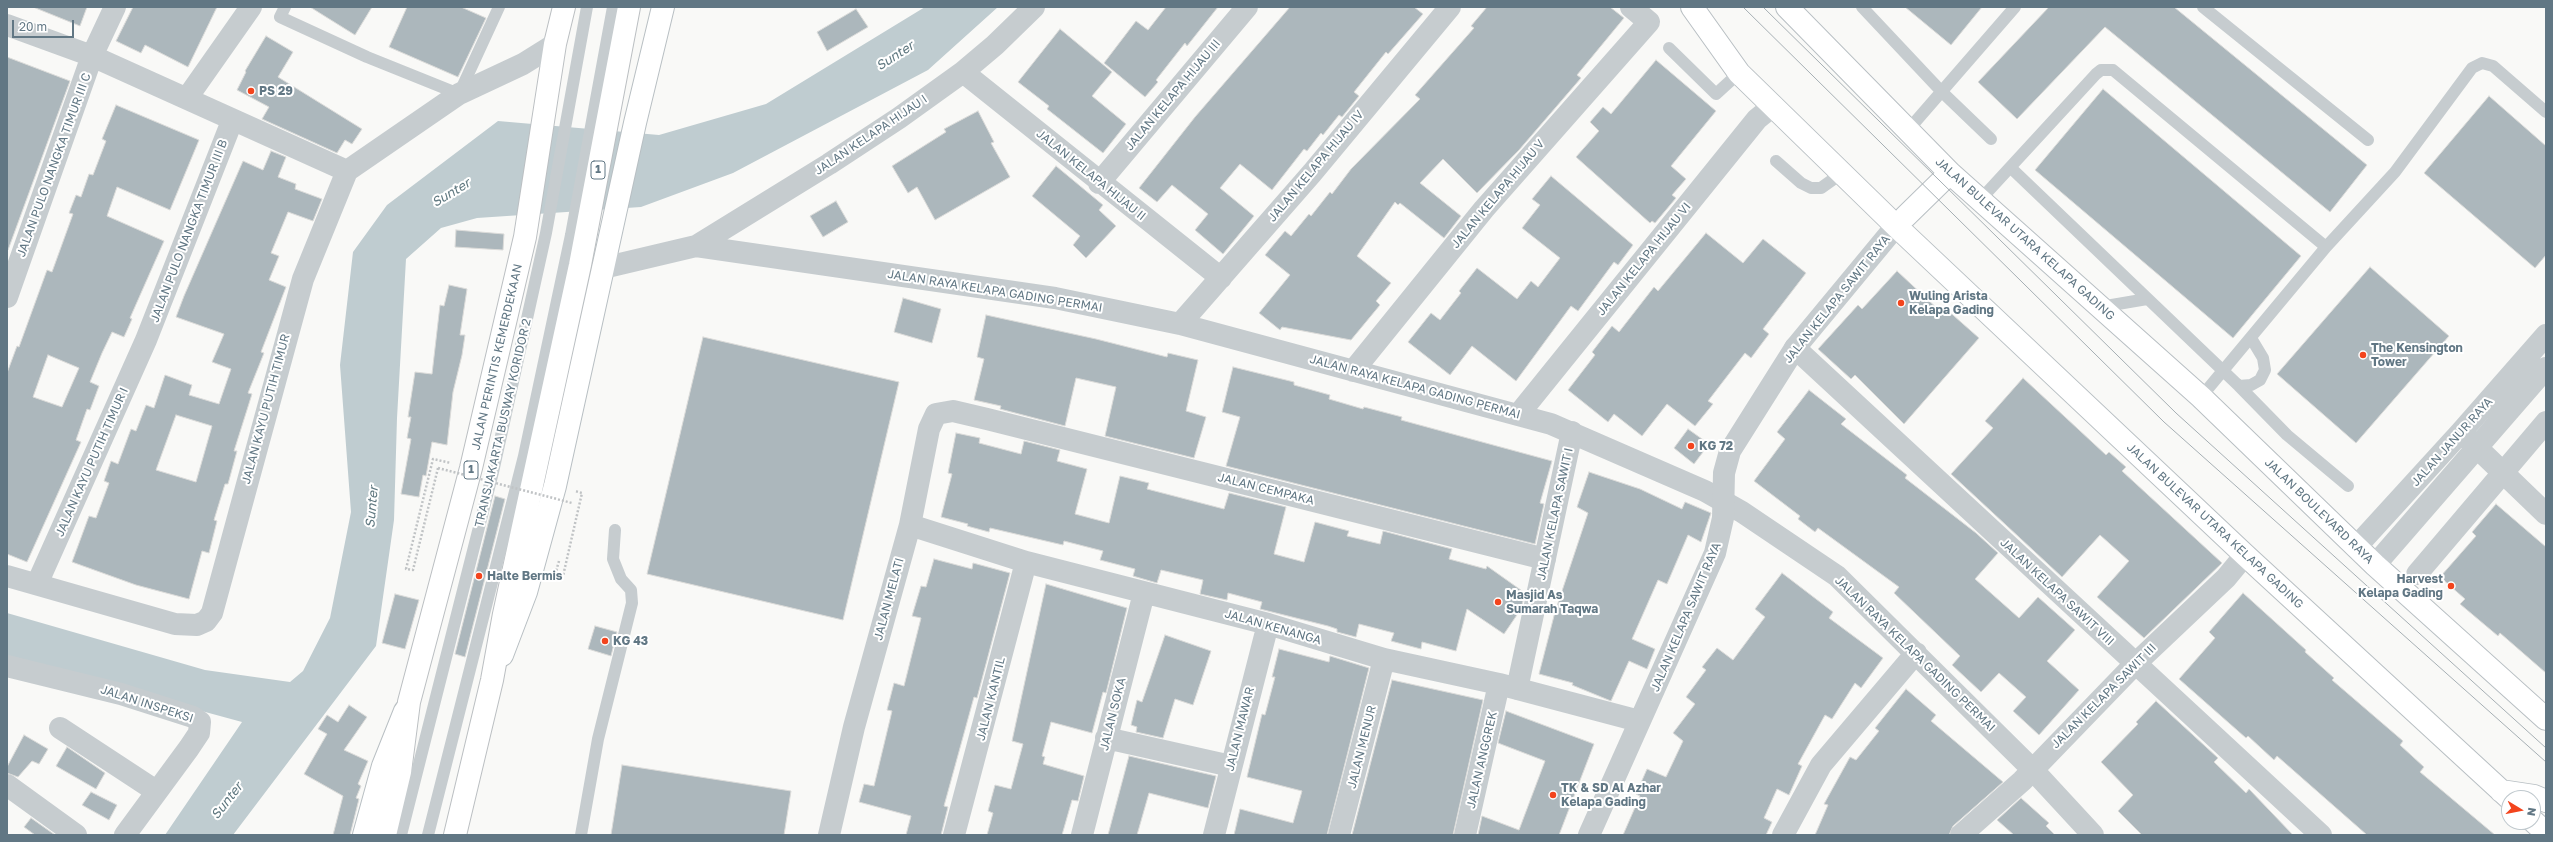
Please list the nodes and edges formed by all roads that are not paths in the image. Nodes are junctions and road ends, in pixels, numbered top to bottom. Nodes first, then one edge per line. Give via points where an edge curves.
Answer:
1 (115, 7) edge
2 (251, 7) edge
3 (285, 7) edge
4 (498, 7) edge
5 (564, 7) edge
6 (588, 7) edge
7 (613, 7) edge
8 (629, 7) edge
9 (663, 7) edge
10 (1034, 7) edge
11 (1247, 7) edge
12 (1450, 7) edge
13 (1631, 7) edge
14 (1692, 7) edge
15 (1862, 7) edge
16 (2014, 7) edge
17 (2203, 7) edge
18 (1794, 9) edge
19 (7, 25) edge
20 (555, 44) junction
21 (1669, 48) dead end
22 (92, 56) junction
23 (962, 72) junction
24 (1739, 73) junction
25 (1941, 91) junction
26 (459, 94) junction
27 (187, 98) junction
28 (1772, 106) junction
29 (602, 109) junction
30 (2546, 112) edge
31 (232, 121) junction
32 (1909, 129) junction
33 (1991, 139) dead end
34 (2368, 140) dead end
35 (1776, 161) dead end
36 (2011, 168) junction
37 (347, 171) junction
38 (1842, 173) junction
39 (1950, 174) junction
40 (1099, 183) junction
41 (1980, 200) junction
42 (1901, 221) junction
43 (579, 232) junction
44 (696, 246) junction
45 (2326, 247) junction
46 (603, 268) junction
47 (1220, 278) junction
48 (7, 297) edge
49 (2147, 299) junction
50 (2100, 307) junction
51 (1180, 324) junction
52 (2546, 335) edge
53 (2251, 338) junction
54 (146, 340) joint
55 (1795, 348) junction
56 (2546, 368) edge
57 (1352, 371) junction
58 (2223, 371) junction
59 (2238, 386) junction
60 (2201, 397) junction
61 (1518, 415) junction
62 (987, 419) joint
63 (2546, 422) edge
64 (1572, 432) junction
65 (2461, 432) junction
66 (2478, 448) junction
67 (2503, 475) junction
68 (2348, 486) dead end
69 (1725, 502) junction
70 (2546, 514) edge
71 (910, 525) junction
72 (615, 530) dead end
73 (2356, 547) junction
74 (2245, 555) junction
75 (1545, 559) junction
76 (1026, 562) junction
77 (2375, 565) junction
78 (2417, 574) dead end
79 (7, 576) edge
80 (38, 584) junction
81 (1144, 593) junction
82 (1268, 624) junction
83 (1916, 653) junction
84 (1384, 659) junction
85 (2135, 664) junction
86 (7, 666) edge
87 (492, 680) junction
88 (1508, 687) junction
89 (409, 702) junction
90 (2546, 719) edge
91 (1639, 721) junction
92 (60, 728) dead end
93 (1106, 738) junction
94 (1231, 766) junction
95 (2032, 769) junction
96 (7, 785) edge
97 (156, 791) junction
98 (2501, 791) edge
99 (76, 835) edge
100 (125, 835) edge
101 (364, 835) edge
102 (385, 835) edge
103 (401, 835) edge
104 (428, 835) edge
105 (455, 835) edge
106 (581, 835) edge
107 (829, 835) edge
108 (954, 835) edge
109 (1082, 835) edge
110 (1214, 835) edge
111 (1339, 835) edge
112 (1465, 835) edge
113 (1589, 835) edge
114 (1783, 835) edge
115 (1961, 835) edge
116 (2093, 835) edge
117 (2321, 835) edge

1 - 22 street, JALAN PULO NANGKA TIMUR III C
2 - 27 street
3 - 26 lane via 280,17 367,57
4 - 26 lane
5 - 20 main road, JALAN PERINTIS KEMERDEKAAN / 1
6 - 103 lane, TRANSJAKARTA BUSWAY KORIDOR 2 via 546,233 492,472
7 - 29 lane
8 - 29 main road, 1
9 - 46 main road
10 - 23 street, JALAN KELAPA HIJAU I via 996,45
11 - 40 street, JALAN KELAPA HIJAU III
12 - 47 street, JALAN KELAPA HIJAU IV via 1312,173
13 - 57 street, JALAN KELAPA HIJAU V via 1649,22 1484,209
14 - 24 main road, JALAN BULEVAR UTARA KELAPA GADING
15 - 25 lane
16 - 25 lane
17 - 34 lane
18 - 32 main road, JALAN BULEVAR UTARA KELAPA GADING
19 - 22 street
20 - 26 street via 522,64
20 - 89 main road, JALAN PERINTIS KEMERDEKAAN / 1 via 525,237 471,468
21 - 24 lane via 1716,94
22 - 27 street
22 - 48 street, JALAN PULO NANGKA TIMUR III C
23 - 40 street, JALAN KELAPA HIJAU II
23 - 44 street, JALAN KELAPA HIJAU I via 835,160
24 - 28 main road, JALAN BULEVAR UTARA KELAPA GADING
25 - 32 lane
25 - 33 lane
26 - 37 street
27 - 31 street
28 - 38 main road, JALAN BULEVAR UTARA KELAPA GADING
28 - 61 street, JALAN KELAPA HIJAU VI via 1757,119
29 - 43 main road, 1
30 - 45 lane via 2494,66 2482,63 2472,68 2395,172
31 - 37 street
31 - 54 street, JALAN PULO NANGKA TIMUR III B
32 - 39 main road, JALAN BULEVAR UTARA KELAPA GADING
35 - 38 lane via 1800,183 1811,188 1821,188
36 - 41 lane
36 - 45 lane via 2096,74 2101,70 2113,70
36 - 49 lane
37 - 80 street, JALAN KAYU PUTIH TIMUR via 303,279 212,613 206,621 197,625 175,624
38 - 42 main road, JALAN BULEVAR UTARA KELAPA GADING
39 - 41 main road, JALAN BULEVAR UTARA KELAPA GADING
39 - 42 main road
40 - 47 street, JALAN KELAPA HIJAU II
41 - 50 main road, JALAN BULEVAR UTARA KELAPA GADING
42 - 55 street, JALAN KELAPA SAWIT RAYA
42 - 74 main road, JALAN BULEVAR UTARA KELAPA GADING via 1923,251
43 - 87 main road, 1
43 - 104 lane
44 - 46 street, JALAN RAYA KELAPA GADING PERMAI
44 - 51 street, JALAN RAYA KELAPA GADING PERMAI via 1055,298
45 - 53 lane
46 - 87 main road via 555,486 526,592
47 - 51 street, JALAN KELAPA HIJAU IV
49 - 50 lane
49 - 58 lane
50 - 60 main road, JALAN BULEVAR UTARA KELAPA GADING
51 - 57 street, JALAN RAYA KELAPA GADING PERMAI
52 - 65 street, JALAN JANUR RAYA
53 - 58 lane
53 - 59 lane via 2263,358 2265,370 2260,380 2251,385
54 - 80 street, JALAN KAYU PUTIH TIMUR I
55 - 69 street, JALAN KELAPA SAWIT RAYA via 1730,451 1724,473
55 - 85 street, JALAN KELAPA SAWIT VIII
56 - 66 street, JALAN JANUR RAYA
57 - 61 street, JALAN RAYA KELAPA GADING PERMAI
58 - 59 lane
58 - 60 lane
59 - 68 lane via 2287,435
60 - 73 main road, JALAN BOULEVARD RAYA
61 - 64 street, JALAN RAYA KELAPA GADING PERMAI
62 - 71 street, JALAN MELATI via 953,411 936,414 932,419
62 - 75 street, JALAN CEMPAKA
63 - 67 street
64 - 69 street, JALAN RAYA KELAPA GADING PERMAI
64 - 75 street, JALAN KELAPA SAWIT I
65 - 66 street
65 - 73 street, JALAN JANUR RAYA
66 - 67 street
66 - 77 street, JALAN JANUR RAYA
67 - 70 street
67 - 78 street
69 - 83 street, JALAN RAYA KELAPA GADING PERMAI via 1837,576
69 - 91 street, JALAN KELAPA SAWIT RAYA via 1721,534 1715,554
71 - 76 street, JALAN KENANGA
71 - 107 street, JALAN MELATI via 854,727
72 - 106 lane via 613,559 621,579 631,590 632,603 598,739
73 - 77 main road, JALAN BOULEVARD RAYA
74 - 85 street, JALAN KELAPA SAWIT III via 2226,578
74 - 98 main road, JALAN BULEVAR UTARA KELAPA GADING
75 - 88 street, JALAN KELAPA SAWIT I
76 - 81 street, JALAN KENANGA
76 - 108 street, JALAN KANTIL
77 - 90 main road, JALAN BOULEVARD RAYA
79 - 80 street, JALAN KAYU PUTIH TIMUR
81 - 82 street, JALAN KENANGA
81 - 93 street, JALAN SOKA
82 - 84 street, JALAN KENANGA
82 - 94 street, JALAN MAWAR
83 - 95 street, JALAN RAYA KELAPA GADING PERMAI
83 - 114 street via 1821,765
84 - 88 street, JALAN KENANGA
84 - 111 street, JALAN MENUR
85 - 95 street, JALAN KELAPA SAWIT III
85 - 117 street, JALAN KELAPA SAWIT VIII
86 - 97 street, JALAN INSPEKSI via 121,694 197,719 200,722 199,733
87 - 105 main road, 1
88 - 91 street, JALAN KENANGA
88 - 112 street, JALAN ANGGREK
89 - 101 main road, JALAN PERINTIS KEMERDEKAAN via 383,766
89 - 102 main road, JALAN PERINTIS KEMERDEKAAN / 1 via 400,772
91 - 113 street, JALAN KELAPA SAWIT RAYA
92 - 97 street
93 - 94 street
93 - 109 street, JALAN SOKA
94 - 110 street, JALAN MAWAR
95 - 115 street, JALAN KELAPA SAWIT III
95 - 116 street, JALAN RAYA KELAPA GADING PERMAI
96 - 99 street
97 - 100 street, JALAN INSPEKSI

